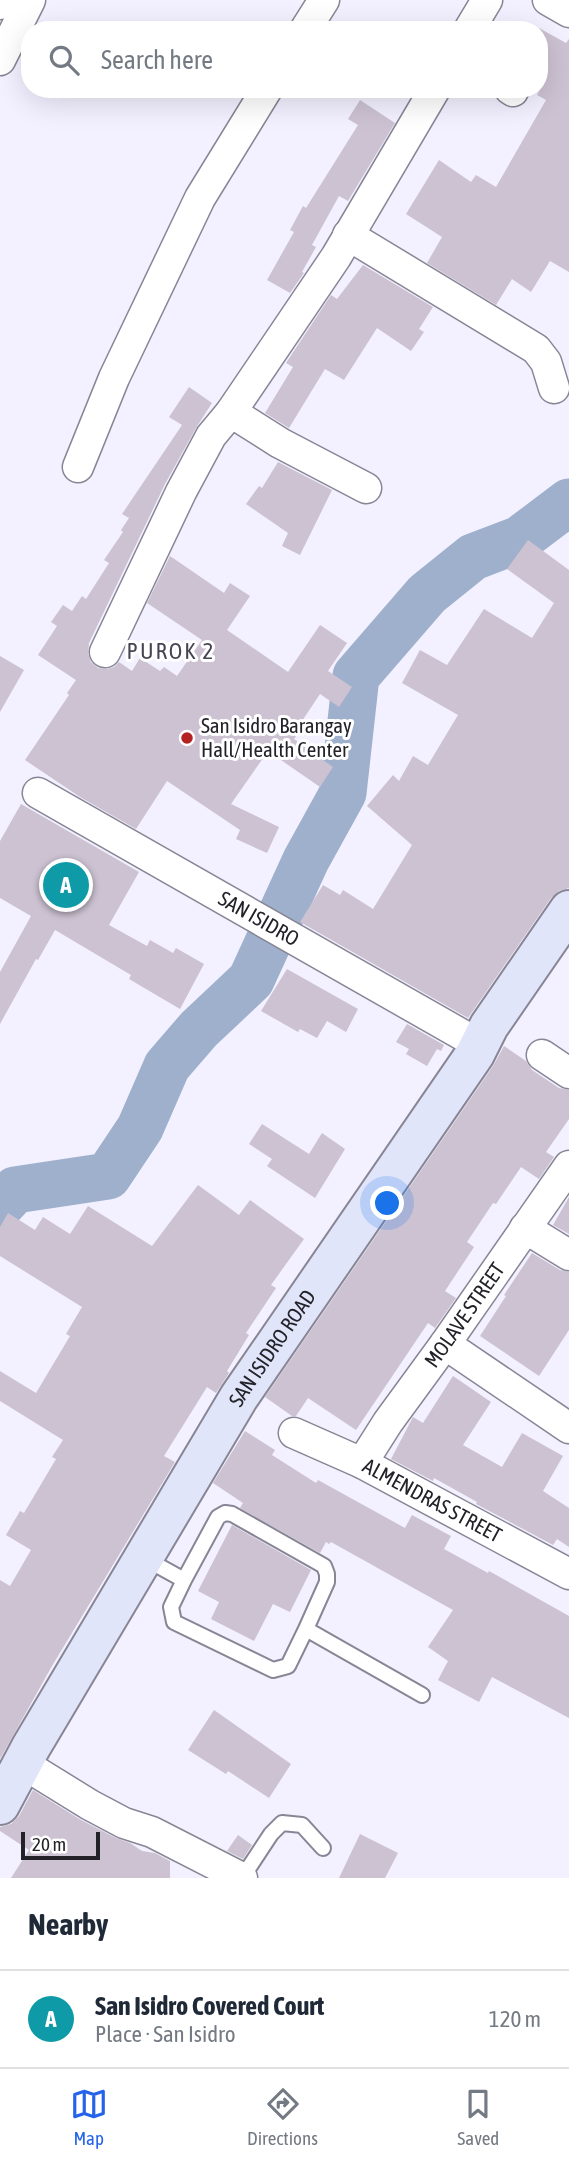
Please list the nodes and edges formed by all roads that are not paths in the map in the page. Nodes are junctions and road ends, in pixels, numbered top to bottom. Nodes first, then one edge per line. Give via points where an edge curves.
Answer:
1 (30, 0) edge
2 (324, 0) edge
3 (487, 0) edge
4 (548, 0) edge
5 (569, 12) edge
6 (311, 21) edge
7 (475, 21) edge
8 (0, 60) edge
9 (261, 98) edge
10 (430, 98) edge
11 (348, 235) junction
12 (554, 388) dead end
13 (231, 412) junction
14 (78, 467) dead end
15 (366, 488) dead end
16 (105, 652) dead end
17 (38, 793) dead end
18 (569, 909) edge
19 (480, 1045) junction
20 (542, 1055) dead end
21 (569, 1073) edge
22 (569, 1166) edge
23 (525, 1227) junction
24 (569, 1255) edge
25 (445, 1344) junction
26 (569, 1428) edge
27 (294, 1433) dead end
28 (362, 1463) junction
29 (143, 1558) junction
30 (569, 1574) edge
31 (184, 1580) junction
32 (306, 1629) junction
33 (422, 1695) dead end
34 (22, 1763) junction
35 (0, 1805) edge
36 (323, 1847) dead end
37 (242, 1878) edge

1 - 8 street
2 - 6 street
3 - 7 street
4 - 5 street
9 - 14 street via 200,198 114,378
10 - 11 street
11 - 12 street via 536,349 546,362
11 - 13 street
13 - 15 street
13 - 16 street via 211,436 193,470
17 - 19 street, SAN ISIDRO
18 - 19 main road, SAN ISIDRO ROAD
19 - 29 main road, SAN ISIDRO ROAD via 239,1397
20 - 21 street
22 - 23 street, MOLAVE STREET
23 - 24 street
23 - 25 street, MOLAVE STREET
25 - 26 street
25 - 28 street, MOLAVE STREET
27 - 28 street, ALMENDRAS STREET
28 - 30 street, ALMENDRAS STREET
29 - 31 lane
29 - 34 main road, SAN ISIDRO ROAD
31 - 32 lane via 171,1607 174,1622 274,1670 288,1666
31 - 32 lane via 218,1517 232,1514 324,1566 327,1582
32 - 33 lane
34 - 35 main road, SAN ISIDRO ROAD
34 - 37 street via 124,1823 152,1832
36 - 37 lane via 302,1825 282,1823

